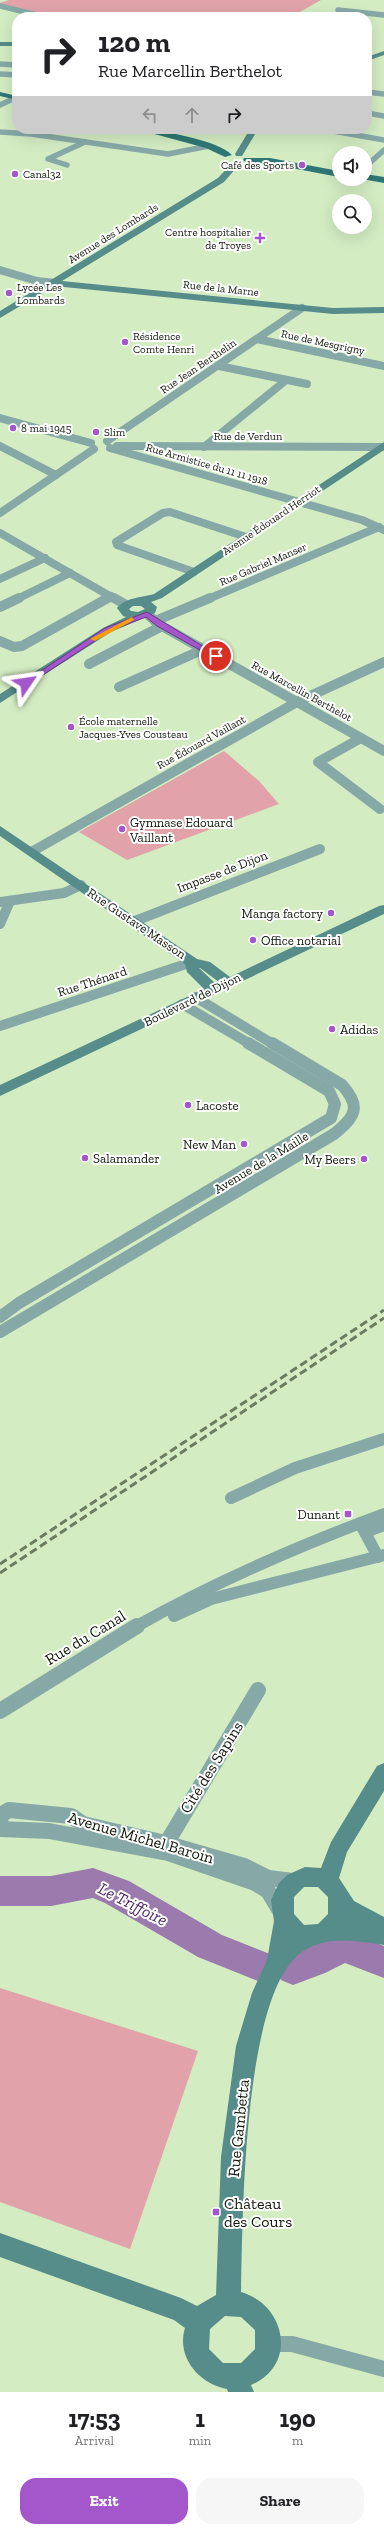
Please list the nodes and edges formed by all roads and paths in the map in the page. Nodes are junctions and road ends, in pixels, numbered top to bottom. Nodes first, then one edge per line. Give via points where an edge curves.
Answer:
1 (5, 0) edge
2 (0, 1) edge
3 (0, 6) edge
4 (338, 10) dead end
5 (25, 12) edge
6 (356, 12) edge
7 (372, 14) edge
8 (384, 15) edge
9 (0, 44) edge
10 (12, 44) edge
11 (384, 48) edge
12 (384, 53) edge
13 (372, 55) edge
14 (372, 56) edge
15 (372, 58) edge
16 (384, 59) edge
17 (0, 64) edge
18 (12, 65) edge
19 (0, 74) edge
20 (12, 75) edge
21 (372, 93) edge
22 (0, 94) edge
23 (384, 94) edge
24 (12, 97) edge
25 (12, 100) edge
26 (0, 105) edge
27 (372, 114) edge
28 (384, 116) edge
29 (0, 132) edge
30 (12, 133) edge
31 (17, 134) edge
32 (160, 134) edge
33 (252, 134) edge
34 (350, 134) edge
35 (384, 140) edge
36 (86, 142) junction
37 (209, 146) junction
38 (384, 150) edge
39 (228, 155) junction
40 (243, 157) junction
41 (372, 161) edge
42 (67, 165) dead end
43 (234, 166) junction
44 (332, 173) edge
45 (372, 178) edge
46 (384, 180) edge
47 (0, 270) edge
48 (55, 283) junction
49 (302, 308) junction
50 (384, 310) edge
51 (0, 315) edge
52 (257, 339) junction
53 (219, 366) junction
54 (384, 366) edge
55 (286, 381) junction
56 (306, 384) dead end
57 (0, 418) edge
58 (109, 445) junction
59 (0, 446) edge
60 (93, 446) junction
61 (383, 446) edge
62 (204, 447) junction
63 (56, 475) junction
64 (299, 501) junction
65 (0, 512) edge
66 (381, 529) edge
67 (0, 533) edge
68 (246, 537) junction
69 (45, 558) junction
70 (194, 572) junction
71 (70, 573) junction
72 (0, 579) edge
73 (111, 596) junction
74 (158, 596) junction
75 (140, 602) junction
76 (0, 607) edge
77 (124, 607) junction
78 (151, 617) junction
79 (108, 630) junction
80 (0, 641) edge
81 (204, 649) junction
82 (384, 662) edge
83 (89, 664) dead end
84 (119, 687) dead end
85 (0, 699) edge
86 (297, 702) junction
87 (361, 738) junction
88 (384, 751) edge
89 (380, 809) dead end
90 (0, 830) edge
91 (320, 849) dead end
92 (32, 851) junction
93 (81, 885) junction
94 (5, 902) edge
95 (384, 909) edge
96 (135, 921) junction
97 (0, 924) edge
98 (192, 962) junction
99 (228, 982) junction
100 (213, 989) junction
101 (189, 1000) junction
102 (0, 1026) edge
103 (0, 1091) edge
104 (0, 1317) edge
105 (0, 1332) edge
106 (384, 1439) edge
107 (231, 1498) dead end
108 (384, 1514) edge
109 (384, 1525) edge
110 (362, 1527) junction
111 (381, 1556) edge
112 (190, 1598) junction
113 (212, 1599) junction
114 (174, 1616) dead end
115 (258, 1690) dead end
116 (0, 1710) edge
117 (384, 1772) edge
118 (1, 1829) edge
119 (166, 1844) junction
120 (293, 1881) junction
121 (327, 1882) junction
122 (341, 1899) junction
123 (283, 1916) junction
124 (384, 1928) edge
125 (322, 1932) junction
126 (384, 1935) edge
127 (278, 1960) junction
128 (0, 2245) edge
129 (228, 2302) junction
130 (200, 2323) junction
131 (268, 2344) junction
132 (384, 2369) edge
133 (238, 2385) edge

1 - 2 street
3 - 5 street
4 - 6 street
7 - 8 street
9 - 10 street
11 - 13 street
12 - 14 street
15 - 16 street
17 - 18 street
19 - 20 street
21 - 23 street
22 - 24 main road
25 - 26 street
27 - 28 street
29 - 30 street
31 - 36 street
32 - 37 main road
33 - 40 street
34 - 35 street
36 - 37 street via 172,154
36 - 42 street via 48,159
37 - 39 main road
38 - 41 street
39 - 40 main road
39 - 43 main road via 224,157 226,163
40 - 43 main road via 243,165
40 - 44 main road
43 - 48 street, Avenue des Lombards via 221,180
45 - 46 main road
47 - 48 street via 37,281
48 - 49 street, Rue de la Marne
48 - 51 street, Avenue des Lombards
49 - 50 street, Rue de la Marne via 333,311
49 - 52 street, Rue Jean Berthelin
52 - 53 street, Rue Jean Berthelin
52 - 54 street, Rue de Mesgrigny
53 - 55 street
53 - 58 street, Rue Jean Berthelin
55 - 56 street
55 - 62 street
57 - 60 street
58 - 60 street, Rue de Verdun
58 - 62 street, Rue de Verdun
58 - 64 street, Rue Armistice du 11 11 1918
59 - 63 street
60 - 63 street
61 - 62 street, Rue de Verdun
61 - 64 street, Avenue Édouard Herriot
63 - 65 street
64 - 66 street, Rue Armistice du 11 11 1918 via 362,520
64 - 68 street, Avenue Édouard Herriot
66 - 78 street, Rue Gabriel Manser
67 - 69 street
68 - 70 street, Avenue Édouard Herriot
68 - 70 street via 170,512 163,513 116,542 117,545
69 - 71 street
69 - 72 street
70 - 74 street, Avenue Édouard Herriot
71 - 73 street
71 - 76 street
73 - 77 street
73 - 80 street via 22,646 14,647
74 - 75 street, Avenue Édouard Herriot
74 - 78 street
75 - 77 street, Avenue Édouard Herriot
75 - 78 street via 150,605
77 - 78 street via 130,615
77 - 79 street
78 - 79 street
78 - 81 street, Rue Marcellin Berthelot
78 - 83 street, Rue Gabriel Manser
79 - 85 street
81 - 84 street
81 - 86 street, Rue Marcellin Berthelot
82 - 86 street, Rue Édouard Vaillant
86 - 87 street, Rue Marcellin Berthelot
86 - 92 street, Rue Édouard Vaillant
87 - 88 street, Rue Marcellin Berthelot
87 - 89 street via 318,762
90 - 92 street, Rue Gustave Masson
91 - 96 street, Impasse de Dijon
92 - 93 street, Rue Gustave Masson
93 - 94 street, Rue Gustave Masson via 64,893
93 - 96 street, Rue Gustave Masson
94 - 97 street, Rue Gustave Masson
95 - 99 street, Boulevard de Dijon
96 - 98 street, Rue Gustave Masson
98 - 99 street, Rue Gustave Masson via 205,965
98 - 100 street, Rue Gustave Masson via 192,969
98 - 102 street, Rue Thénard
99 - 100 street, Boulevard de Dijon
100 - 101 street, Boulevard de Dijon
101 - 103 street, Boulevard de Dijon
101 - 104 street, Avenue de la Maille via 329,1091 335,1104 331,1118 19,1303
101 - 105 street, Avenue de la Maille via 342,1085 351,1093 355,1103 351,1120 327,1138
106 - 107 street via 295,1468
108 - 110 street, Rue du Canal
109 - 110 street, Rue du Canal
110 - 111 street
110 - 112 street, Rue du Canal via 264,1561
111 - 113 street
112 - 113 street
112 - 116 street, Rue du Canal
113 - 114 street
115 - 119 street, Cité des Sapins
117 - 121 street via 338,1849
118 - 119 street, Avenue Michel Baroin via 2,1814 9,1810 32,1812 71,1816 83,1824
118 - 123 street, Avenue Michel Baroin via 49,1831 168,1853 254,1882 268,1891
119 - 120 street, Avenue Michel Baroin via 244,1866 268,1878
120 - 121 street via 309,1877
120 - 123 street via 284,1890 280,1899
121 - 122 street
122 - 124 street via 346,1908
122 - 125 street via 340,1916 335,1924
123 - 125 street via 295,1930 305,1934
123 - 127 street, Rue Gambetta
125 - 126 street via 347,1929
125 - 127 street, Rue Gambetta via 294,1945
127 - 129 street, Rue Gambetta via 247,2046 233,2157
128 - 130 street via 181,2310
129 - 130 street via 214,2307
129 - 131 street via 242,2303 258,2313 265,2324
130 - 133 street via 197,2340 203,2361 211,2371
131 - 132 street via 292,2344
131 - 133 street via 261,2364

